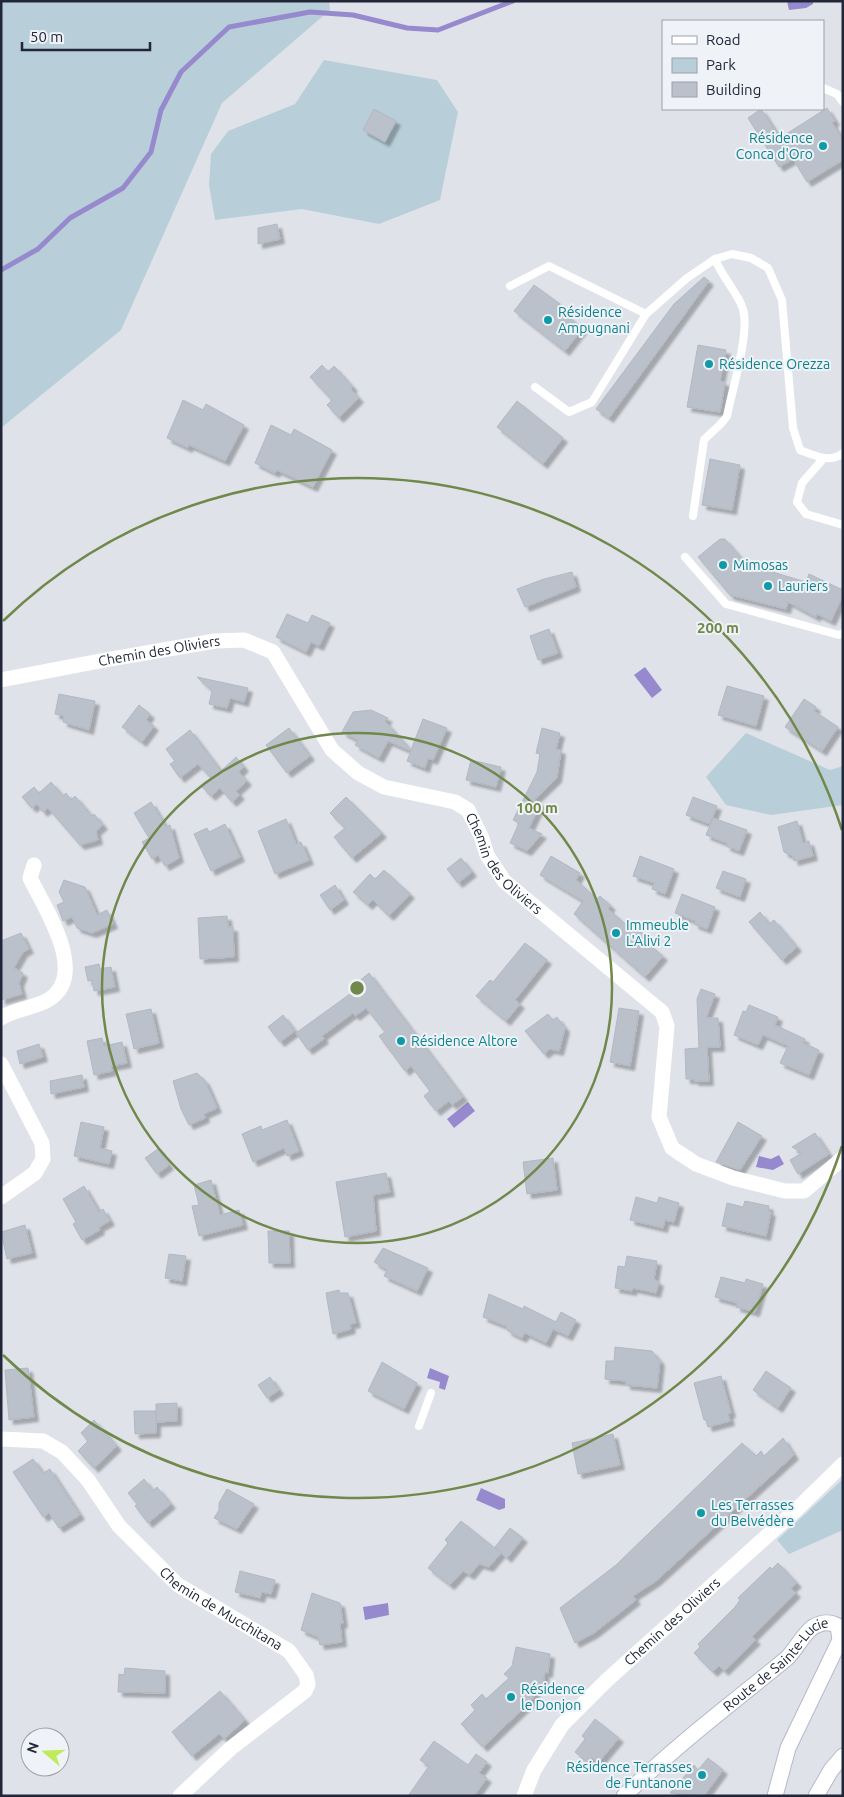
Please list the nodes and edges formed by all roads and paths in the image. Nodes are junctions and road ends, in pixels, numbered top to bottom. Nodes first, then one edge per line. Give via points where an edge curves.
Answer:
1 (824, 88) edge
2 (843, 102) edge
3 (715, 259) junction
4 (510, 286) dead end
5 (646, 314) junction
6 (535, 387) dead end
7 (843, 453) edge
8 (823, 459) junction
9 (693, 516) dead end
10 (843, 525) edge
11 (685, 557) dead end
12 (843, 634) edge
13 (1, 680) edge
14 (34, 865) dead end
15 (1, 1018) edge
16 (1, 1064) edge
17 (843, 1158) edge
18 (1, 1197) edge
19 (431, 1393) dead end
20 (419, 1426) dead end
21 (1, 1439) edge
22 (843, 1464) edge
23 (840, 1622) edge
24 (843, 1756) edge
25 (180, 1796) edge
26 (524, 1796) edge
27 (624, 1796) edge
28 (774, 1796) edge
29 (816, 1796) edge

1 - 2 lane via 837,94
3 - 5 lane via 687,278
3 - 8 lane via 732,254 751,258 768,268 782,300 800,450
3 - 9 lane via 721,275 743,308 745,326 727,416 722,425 712,430 704,440
4 - 5 lane via 549,266
5 - 6 lane via 592,402 569,412
7 - 8 lane via 838,458
8 - 10 lane via 802,483 797,502 806,514
11 - 12 lane via 726,604
13 - 17 street, Chemin des Oliviers via 215,641 244,640 273,652 332,750 358,773 384,787 455,802 468,810 486,855 504,880 662,1012 667,1026 659,1117 672,1148 696,1164 733,1178 785,1191 804,1191
14 - 15 street via 30,878 60,938 66,969 62,986 49,1000
16 - 18 street via 42,1143 43,1159 35,1172
19 - 20 lane
21 - 25 street, Chemin de Mucchitana via 43,1441 62,1452 88,1480 120,1526 178,1585 289,1651 306,1675 308,1684 304,1692 232,1748
22 - 26 street, Chemin des Oliviers via 562,1725 534,1770
23 - 27 street, Route de Sainte-Lucie via 821,1623 810,1629 791,1654 657,1764
23 - 28 street, Route de Sainte-Lucie via 840,1640 788,1748
24 - 29 street

